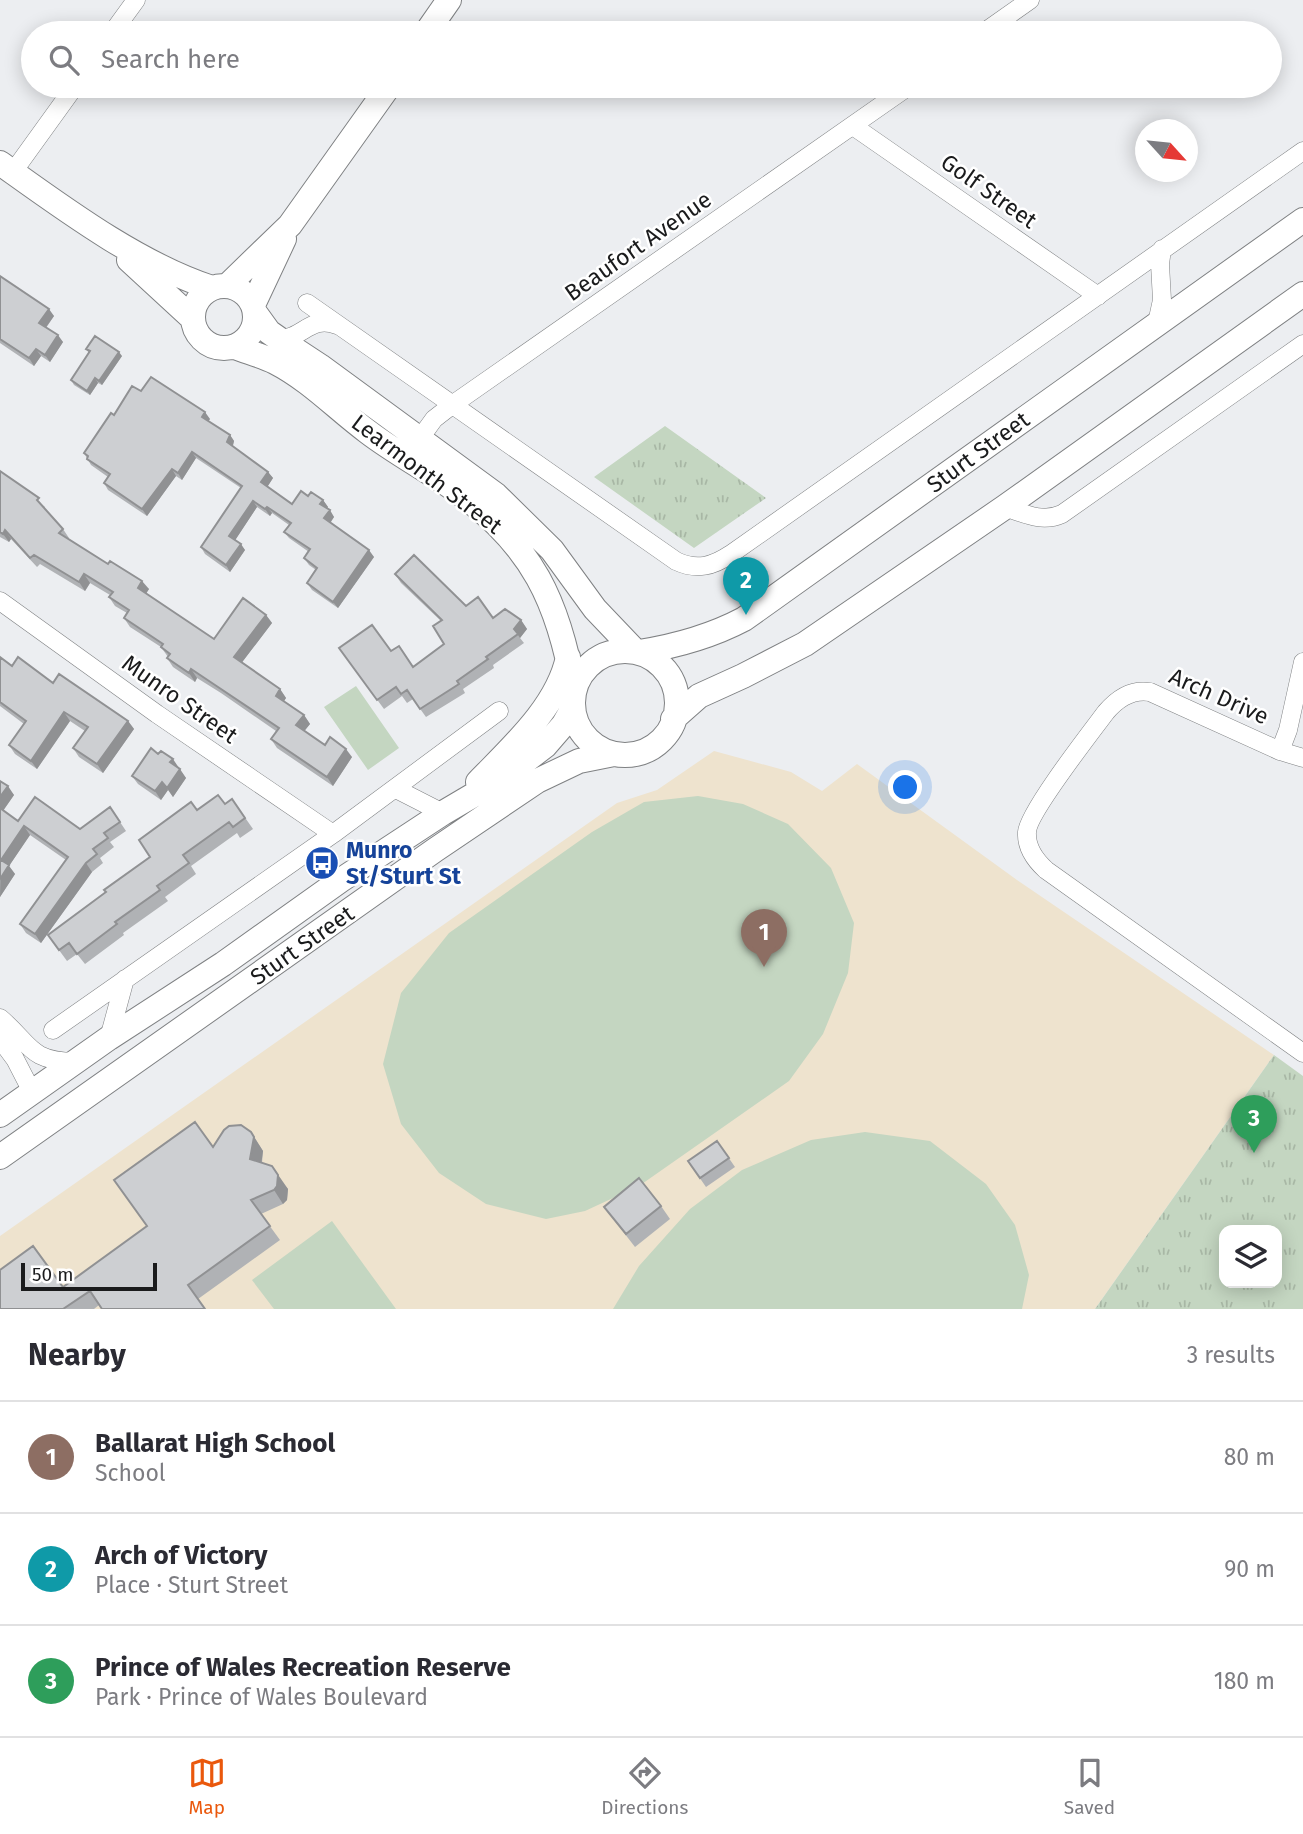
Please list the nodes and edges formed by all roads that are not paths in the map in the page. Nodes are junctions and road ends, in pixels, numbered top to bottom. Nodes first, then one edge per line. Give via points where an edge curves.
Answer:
1 (136, 0) edge
2 (449, 0) edge
3 (1030, 0) edge
4 (121, 21) edge
5 (434, 21) edge
6 (1000, 21) edge
7 (65, 98) edge
8 (380, 98) edge
9 (892, 98) edge
10 (852, 126) junction
11 (1303, 151) edge
12 (6, 168) edge
13 (1303, 220) edge
14 (290, 225) junction
15 (92, 226) junction
16 (1162, 249) junction
17 (219, 287) junction
18 (1303, 294) edge
19 (1098, 296) junction
20 (307, 303) dead end
21 (255, 309) junction
22 (193, 319) junction
23 (1157, 323) junction
24 (344, 329) junction
25 (279, 339) junction
26 (1303, 344) edge
27 (235, 347) junction
28 (452, 405) junction
29 (413, 448) junction
30 (1005, 507) junction
31 (0, 601) edge
32 (638, 652) junction
33 (568, 656) junction
34 (1303, 662) edge
35 (574, 699) junction
36 (499, 711) dead end
37 (673, 719) junction
38 (1280, 751) junction
39 (614, 754) junction
40 (1303, 758) edge
41 (396, 789) junction
42 (447, 811) junction
43 (333, 834) junction
44 (125, 979) junction
45 (0, 1018) edge
46 (53, 1030) dead end
47 (109, 1038) junction
48 (0, 1039) edge
49 (1303, 1053) edge
50 (75, 1062) junction
51 (32, 1092) junction
52 (0, 1115) edge
53 (0, 1157) edge

1 - 4 street
2 - 5 main road
3 - 6 street
7 - 12 street
8 - 14 main road
9 - 10 street, Beaufort Avenue
10 - 19 street, Golf Street
10 - 28 street, Beaufort Avenue
11 - 16 street
12 - 15 main road
13 - 23 main road, Sturt Street
14 - 17 main road
14 - 21 main road
15 - 17 main road via 166,270
15 - 22 main road
16 - 19 street
16 - 23 street via 1163,300
17 - 21 main road via 243,291
17 - 22 main road via 198,301
18 - 30 main road
19 - 28 street via 712,565 696,567 676,561
20 - 24 street
21 - 25 main road, Learmonth Street
21 - 27 main road via 256,322 249,337
22 - 27 main road via 207,344
23 - 32 main road, Sturt Street via 744,619 694,641
24 - 25 street via 318,322 291,338
24 - 28 street
25 - 29 main road, Learmonth Street
26 - 30 street via 1062,514 1040,519
27 - 29 main road, Learmonth Street via 275,362 367,432
28 - 29 street, Beaufort Avenue via 433,419
29 - 32 main road, Learmonth Street via 496,495 539,535 595,609
29 - 33 main road, Learmonth Street via 518,547 545,590
30 - 37 main road via 804,644 699,696
31 - 43 street, Munro Street
32 - 35 main road via 612,653 594,661 580,677
32 - 37 main road via 661,666 672,681
33 - 35 main road, Learmonth Street
33 - 42 main road via 561,679 535,719
34 - 38 street
35 - 39 main road via 577,724 596,746
35 - 42 main road, Sturt Street via 558,731 536,753
36 - 41 street
37 - 39 main road via 664,736 650,748
38 - 40 street, Arch Drive
38 - 49 street, Arch Drive via 1166,698 1147,691 1133,693 1106,712 1036,810 1027,828 1028,843 1034,858 1052,875
39 - 53 main road, Sturt Street via 579,761 537,781
41 - 42 street
41 - 43 street
42 - 47 main road, Sturt Street
43 - 44 street
44 - 46 street
44 - 47 street
45 - 50 street via 30,1051 50,1060
47 - 50 main road, Sturt Street
48 - 51 street
50 - 51 main road, Sturt Street
51 - 52 main road, Sturt Street

